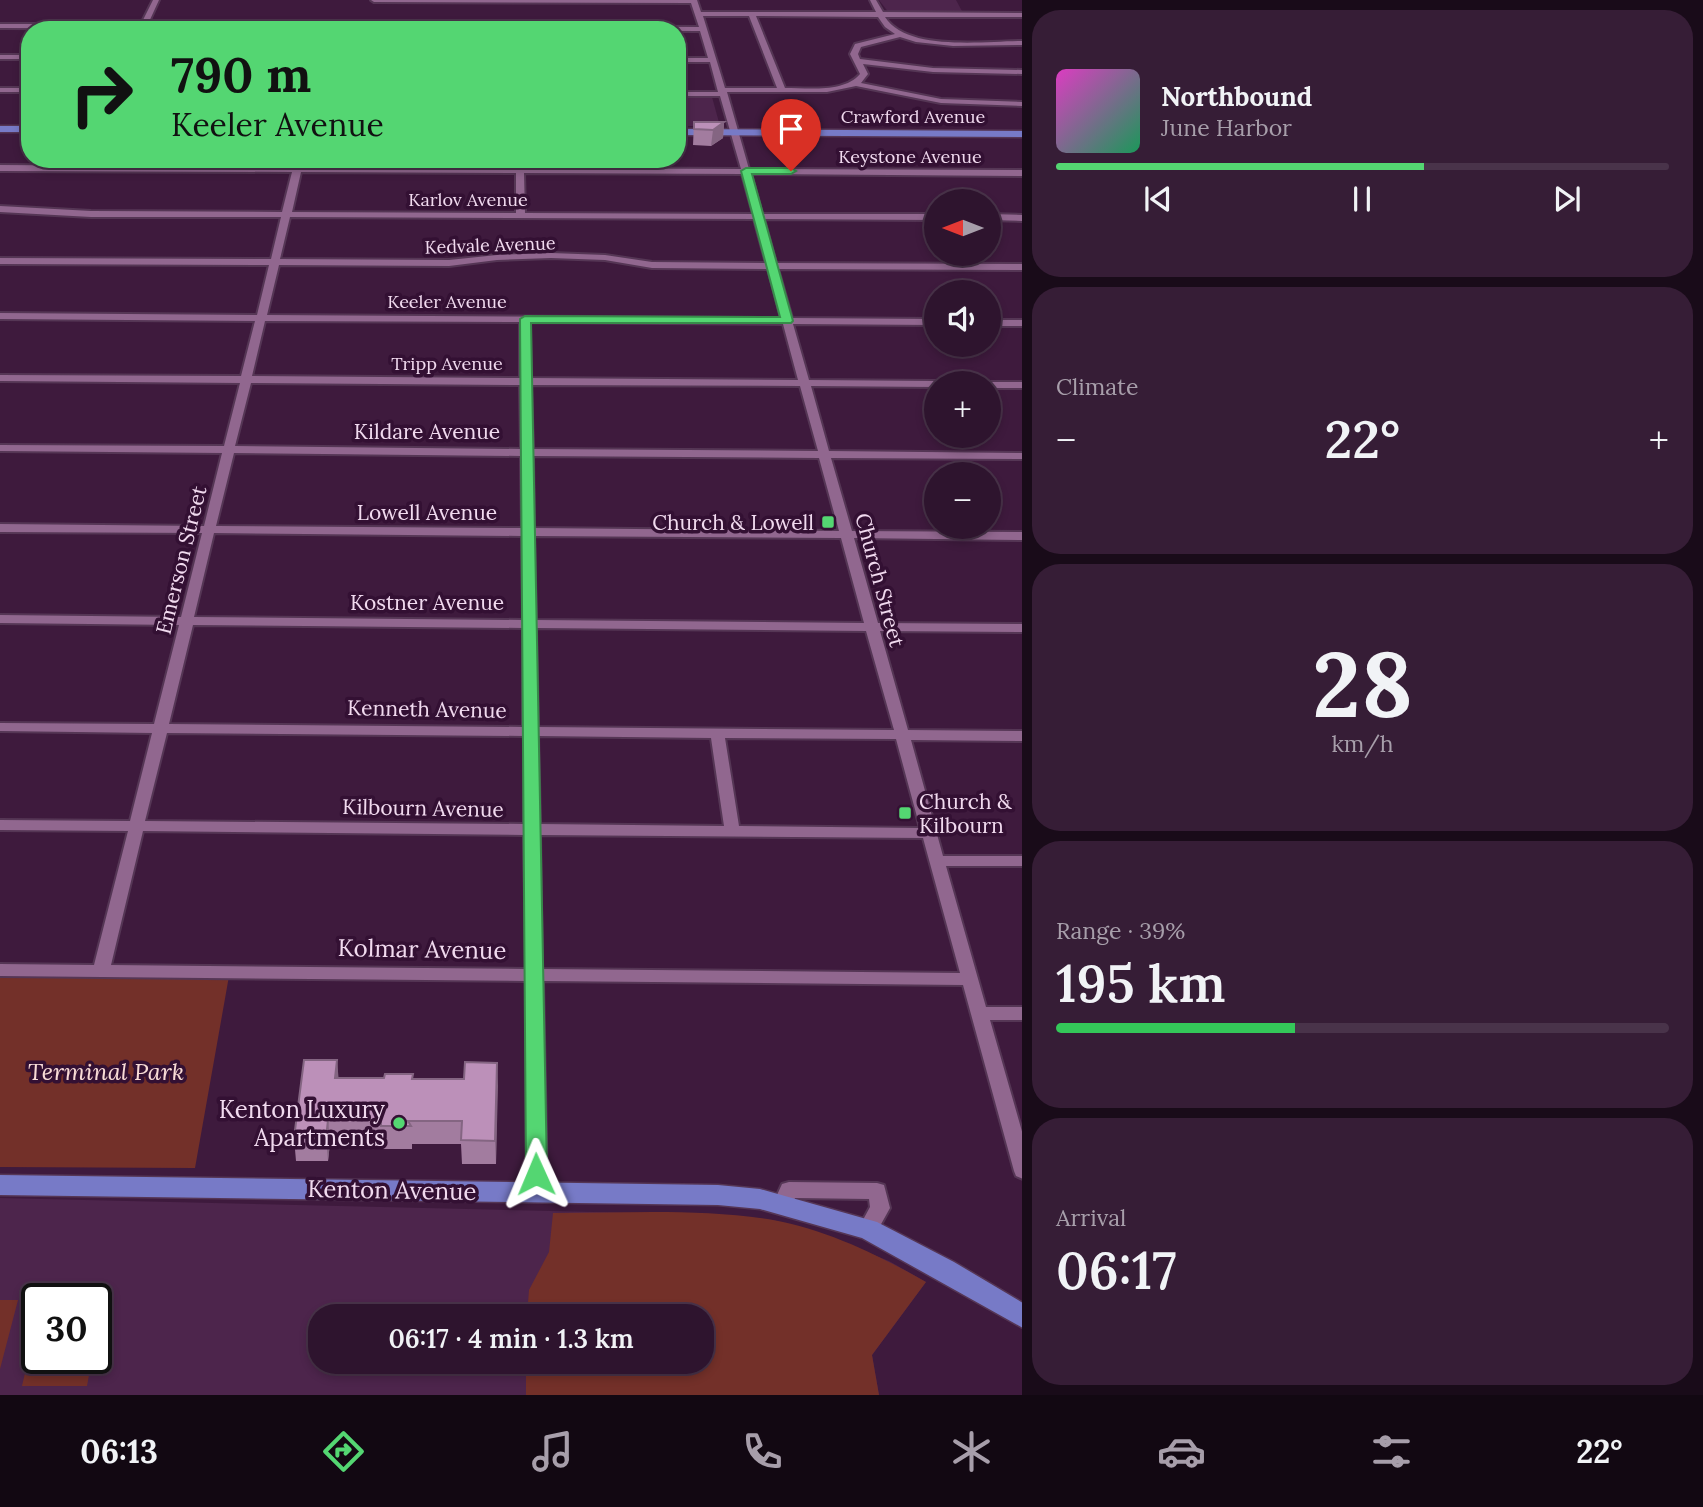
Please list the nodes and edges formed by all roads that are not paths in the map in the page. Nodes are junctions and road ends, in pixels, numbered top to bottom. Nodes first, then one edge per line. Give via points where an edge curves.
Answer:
1 (156, 0) edge
2 (374, 0) edge
3 (873, 0) edge
4 (694, 1) edge
5 (965, 8) dead end
6 (698, 14) junction
7 (752, 15) junction
8 (881, 15) junction
9 (969, 15) junction
10 (1022, 15) edge
11 (146, 21) edge
12 (0, 26) edge
13 (21, 26) edge
14 (686, 29) edge
15 (703, 29) junction
16 (900, 35) junction
17 (1022, 43) edge
18 (0, 57) edge
19 (21, 57) edge
20 (686, 60) edge
21 (713, 60) junction
22 (859, 61) junction
23 (1022, 72) edge
24 (856, 84) junction
25 (0, 90) edge
26 (21, 90) edge
27 (782, 90) junction
28 (722, 92) junction
29 (686, 94) edge
30 (1022, 103) edge
31 (0, 127) edge
32 (21, 127) edge
33 (686, 130) edge
34 (734, 131) junction
35 (1022, 132) edge
36 (0, 168) edge
37 (21, 168) edge
38 (298, 168) edge
39 (446, 168) edge
40 (520, 170) junction
41 (746, 171) junction
42 (1022, 173) edge
43 (0, 209) edge
44 (287, 213) junction
45 (521, 215) junction
46 (758, 216) junction
47 (924, 217) edge
48 (1001, 218) edge
49 (1022, 218) edge
50 (0, 261) edge
51 (275, 263) junction
52 (772, 265) junction
53 (1022, 267) edge
54 (0, 316) edge
55 (261, 317) junction
56 (525, 319) junction
57 (787, 321) junction
58 (924, 322) edge
59 (1001, 323) edge
60 (1022, 323) edge
61 (0, 378) edge
62 (246, 379) junction
63 (526, 381) junction
64 (804, 383) junction
65 (924, 384) edge
66 (1001, 385) edge
67 (1022, 385) edge
68 (0, 448) edge
69 (229, 450) junction
70 (527, 451) junction
71 (824, 454) junction
72 (1022, 456) edge
73 (0, 528) edge
74 (208, 529) junction
75 (528, 532) junction
76 (846, 534) junction
77 (1022, 536) edge
78 (0, 620) edge
79 (186, 621) junction
80 (529, 624) junction
81 (872, 627) junction
82 (1022, 628) edge
83 (0, 727) edge
84 (159, 728) junction
85 (531, 731) junction
86 (717, 733) junction
87 (901, 735) junction
88 (1022, 736) edge
89 (0, 825) edge
90 (136, 826) junction
91 (532, 830) junction
92 (732, 831) junction
93 (929, 833) junction
94 (936, 861) junction
95 (1022, 861) edge
96 (0, 970) edge
97 (101, 971) junction
98 (534, 975) junction
99 (969, 979) junction
100 (979, 1013) junction
101 (1022, 1014) edge
102 (1022, 1171) edge
103 (0, 1185) edge
104 (537, 1192) junction
105 (783, 1204) junction
106 (868, 1229) junction
107 (1022, 1317) edge

1 - 11 street
2 - 4 street
3 - 8 street
4 - 6 street, Church Street
5 - 9 street
6 - 7 street
6 - 15 street, Church Street
7 - 8 street
7 - 27 street
8 - 9 street
8 - 16 street
9 - 10 street
12 - 13 street
14 - 15 street
15 - 21 street, Church Street
16 - 17 street via 948,43
16 - 22 street via 858,46 854,54
18 - 19 street
20 - 21 street
21 - 28 street, Church Street
22 - 23 street via 933,70
22 - 24 street via 864,74
24 - 27 street via 827,90
24 - 30 street via 941,101
25 - 26 street
27 - 28 street
28 - 29 street
28 - 34 street, Church Street
31 - 32 main road
33 - 34 main road, Crawford Avenue
34 - 35 main road, Crawford Avenue
34 - 41 street, Church Street
36 - 37 street, Keystone Avenue
38 - 44 street, Emerson Street
39 - 40 street, Keystone Avenue
40 - 41 street, Keystone Avenue
40 - 45 street
41 - 42 street, Keystone Avenue
41 - 46 street, Church Street
43 - 44 street, Karlov Avenue via 78,214
44 - 45 street, Karlov Avenue
44 - 51 street, Emerson Street
45 - 46 street, Karlov Avenue
46 - 47 street, Karlov Avenue
46 - 52 street, Church Street
48 - 49 street
50 - 51 street, Kedvale Avenue
51 - 52 street, Kedvale Avenue via 449,263 503,257 625,258 652,265
51 - 55 street, Emerson Street
52 - 53 street, Kedvale Avenue
52 - 57 street, Church Street
54 - 55 street, Keeler Avenue
55 - 56 street, Keeler Avenue
55 - 62 street, Emerson Street
56 - 57 street, Keeler Avenue
56 - 63 street
57 - 58 street, Keeler Avenue
57 - 64 street, Church Street
59 - 60 street
61 - 62 street, Tripp Avenue
62 - 63 street, Tripp Avenue
62 - 69 street, Emerson Street
63 - 64 street, Tripp Avenue
63 - 70 street
64 - 65 street, Tripp Avenue
64 - 71 street, Church Street
66 - 67 street
68 - 69 street, Kildare Avenue
69 - 70 street, Kildare Avenue
69 - 74 street, Emerson Street
70 - 71 street, Kildare Avenue
70 - 75 street
71 - 72 street, Kildare Avenue
71 - 76 street, Church Street
73 - 74 street, Lowell Avenue
74 - 75 street, Lowell Avenue
74 - 79 street, Emerson Street
75 - 76 street, Lowell Avenue
75 - 80 street
76 - 77 street, Lowell Avenue
76 - 81 street, Church Street
78 - 79 street, Kostner Avenue
79 - 80 street, Kostner Avenue
79 - 84 street, Emerson Street
80 - 81 street, Kostner Avenue
80 - 85 street
81 - 82 street, Kostner Avenue
81 - 87 street, Church Street
83 - 84 street, Kenneth Avenue
84 - 85 street, Kenneth Avenue
84 - 90 street, Emerson Street
85 - 86 street, Kenneth Avenue
85 - 91 street
86 - 87 street, Kenneth Avenue
86 - 92 street
87 - 88 street, Kenneth Avenue
87 - 93 street, Church Street
89 - 90 street, Kilbourn Avenue
90 - 91 street, Kilbourn Avenue
90 - 97 street, Emerson Street
91 - 92 street, Kilbourn Avenue
91 - 98 street
92 - 93 street, Kilbourn Avenue
93 - 94 street, Church Street
94 - 95 street
94 - 99 street, Church Street
96 - 97 street, Kolmar Avenue
97 - 98 street, Kolmar Avenue
98 - 99 street, Kolmar Avenue
98 - 104 street
99 - 100 street, Church Street
100 - 101 street
100 - 102 street, Church Street
103 - 104 main road, Kenton Avenue
104 - 105 main road, Kenton Avenue via 718,1195
105 - 106 main road, Kenton Avenue
105 - 106 street via 789,1190 877,1191 880,1208
106 - 107 main road, Kenton Avenue via 912,1250

